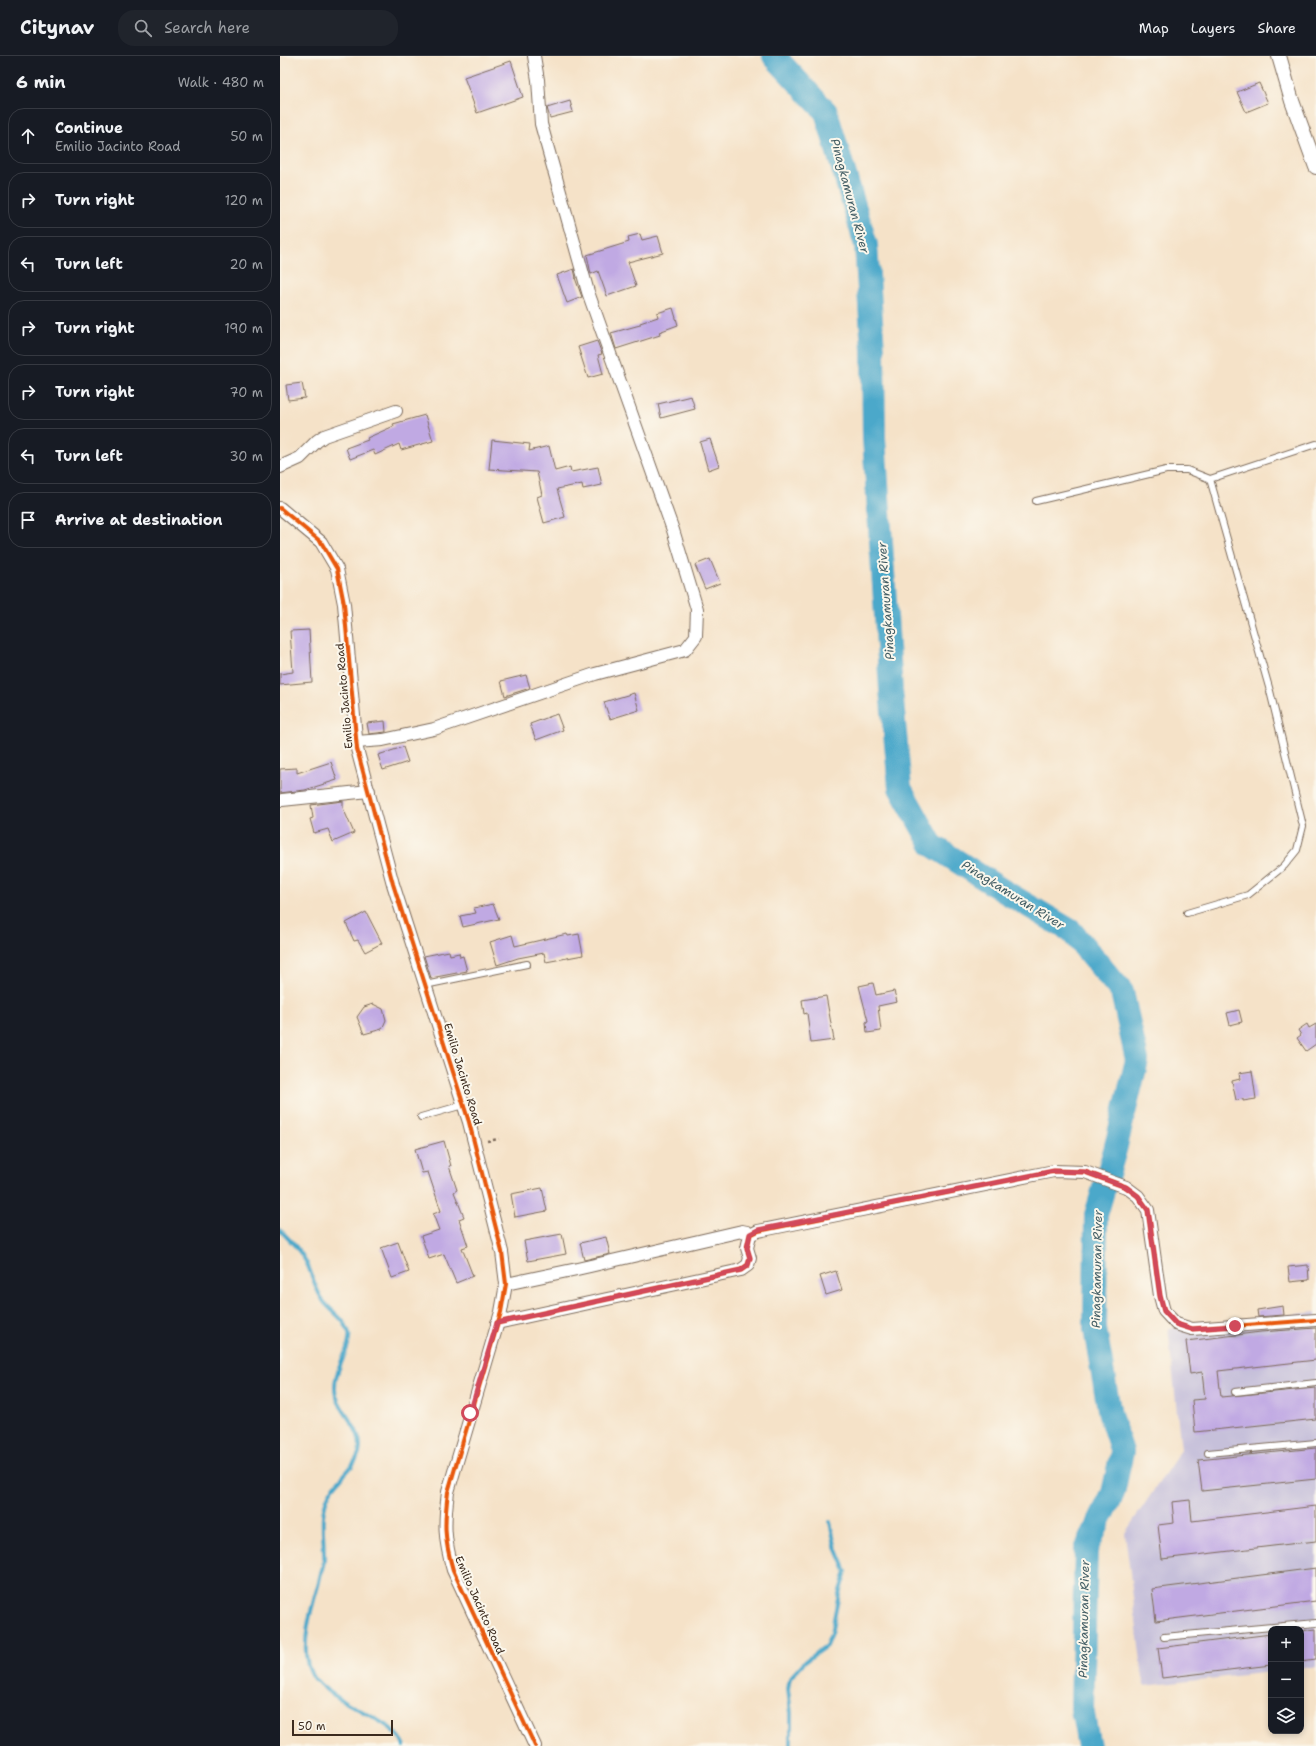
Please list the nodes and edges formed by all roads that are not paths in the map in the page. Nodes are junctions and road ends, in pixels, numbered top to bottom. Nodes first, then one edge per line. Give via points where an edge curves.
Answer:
1 (534, 56) edge
2 (1279, 56) edge
3 (1316, 167) edge
4 (396, 410) dead end
5 (1316, 444) edge
6 (280, 467) edge
7 (1210, 479) junction
8 (1036, 501) dead end
9 (280, 508) edge
10 (356, 742) junction
11 (369, 791) junction
12 (282, 800) dead end
13 (1187, 913) dead end
14 (527, 964) dead end
15 (425, 985) junction
16 (463, 1105) junction
17 (421, 1117) dead end
18 (750, 1234) junction
19 (506, 1284) junction
20 (1316, 1320) edge
21 (497, 1323) junction
22 (1316, 1383) edge
23 (1235, 1392) dead end
24 (1316, 1443) edge
25 (1208, 1453) dead end
26 (1316, 1623) edge
27 (1164, 1637) dead end
28 (535, 1746) edge

1 - 10 street via 541,124 588,292 673,530 698,610 696,636 685,650 594,674 434,729 383,740
2 - 3 street
4 - 6 street via 324,436 300,458
5 - 7 lane
7 - 8 lane via 1186,470 1166,470
7 - 13 lane via 1270,691 1303,826 1297,850 1284,866 1248,895
9 - 10 street, Emilio Jacinto Road via 321,542 337,569 344,604
10 - 11 street, Emilio Jacinto Road
11 - 12 street
11 - 15 street, Emilio Jacinto Road via 393,884
14 - 15 lane
15 - 16 street, Emilio Jacinto Road
16 - 17 lane
16 - 19 street, Emilio Jacinto Road via 502,1252
18 - 19 street via 742,1231
18 - 20 street via 758,1230 1054,1171 1085,1172 1126,1187 1138,1196 1148,1210 1160,1296 1164,1311 1176,1324 1192,1329
18 - 21 street via 747,1248 750,1258 748,1265 741,1270
19 - 21 street, Emilio Jacinto Road
21 - 28 street, Emilio Jacinto Road via 448,1492 444,1520 446,1548 453,1570
22 - 23 lane
24 - 25 lane
26 - 27 lane

